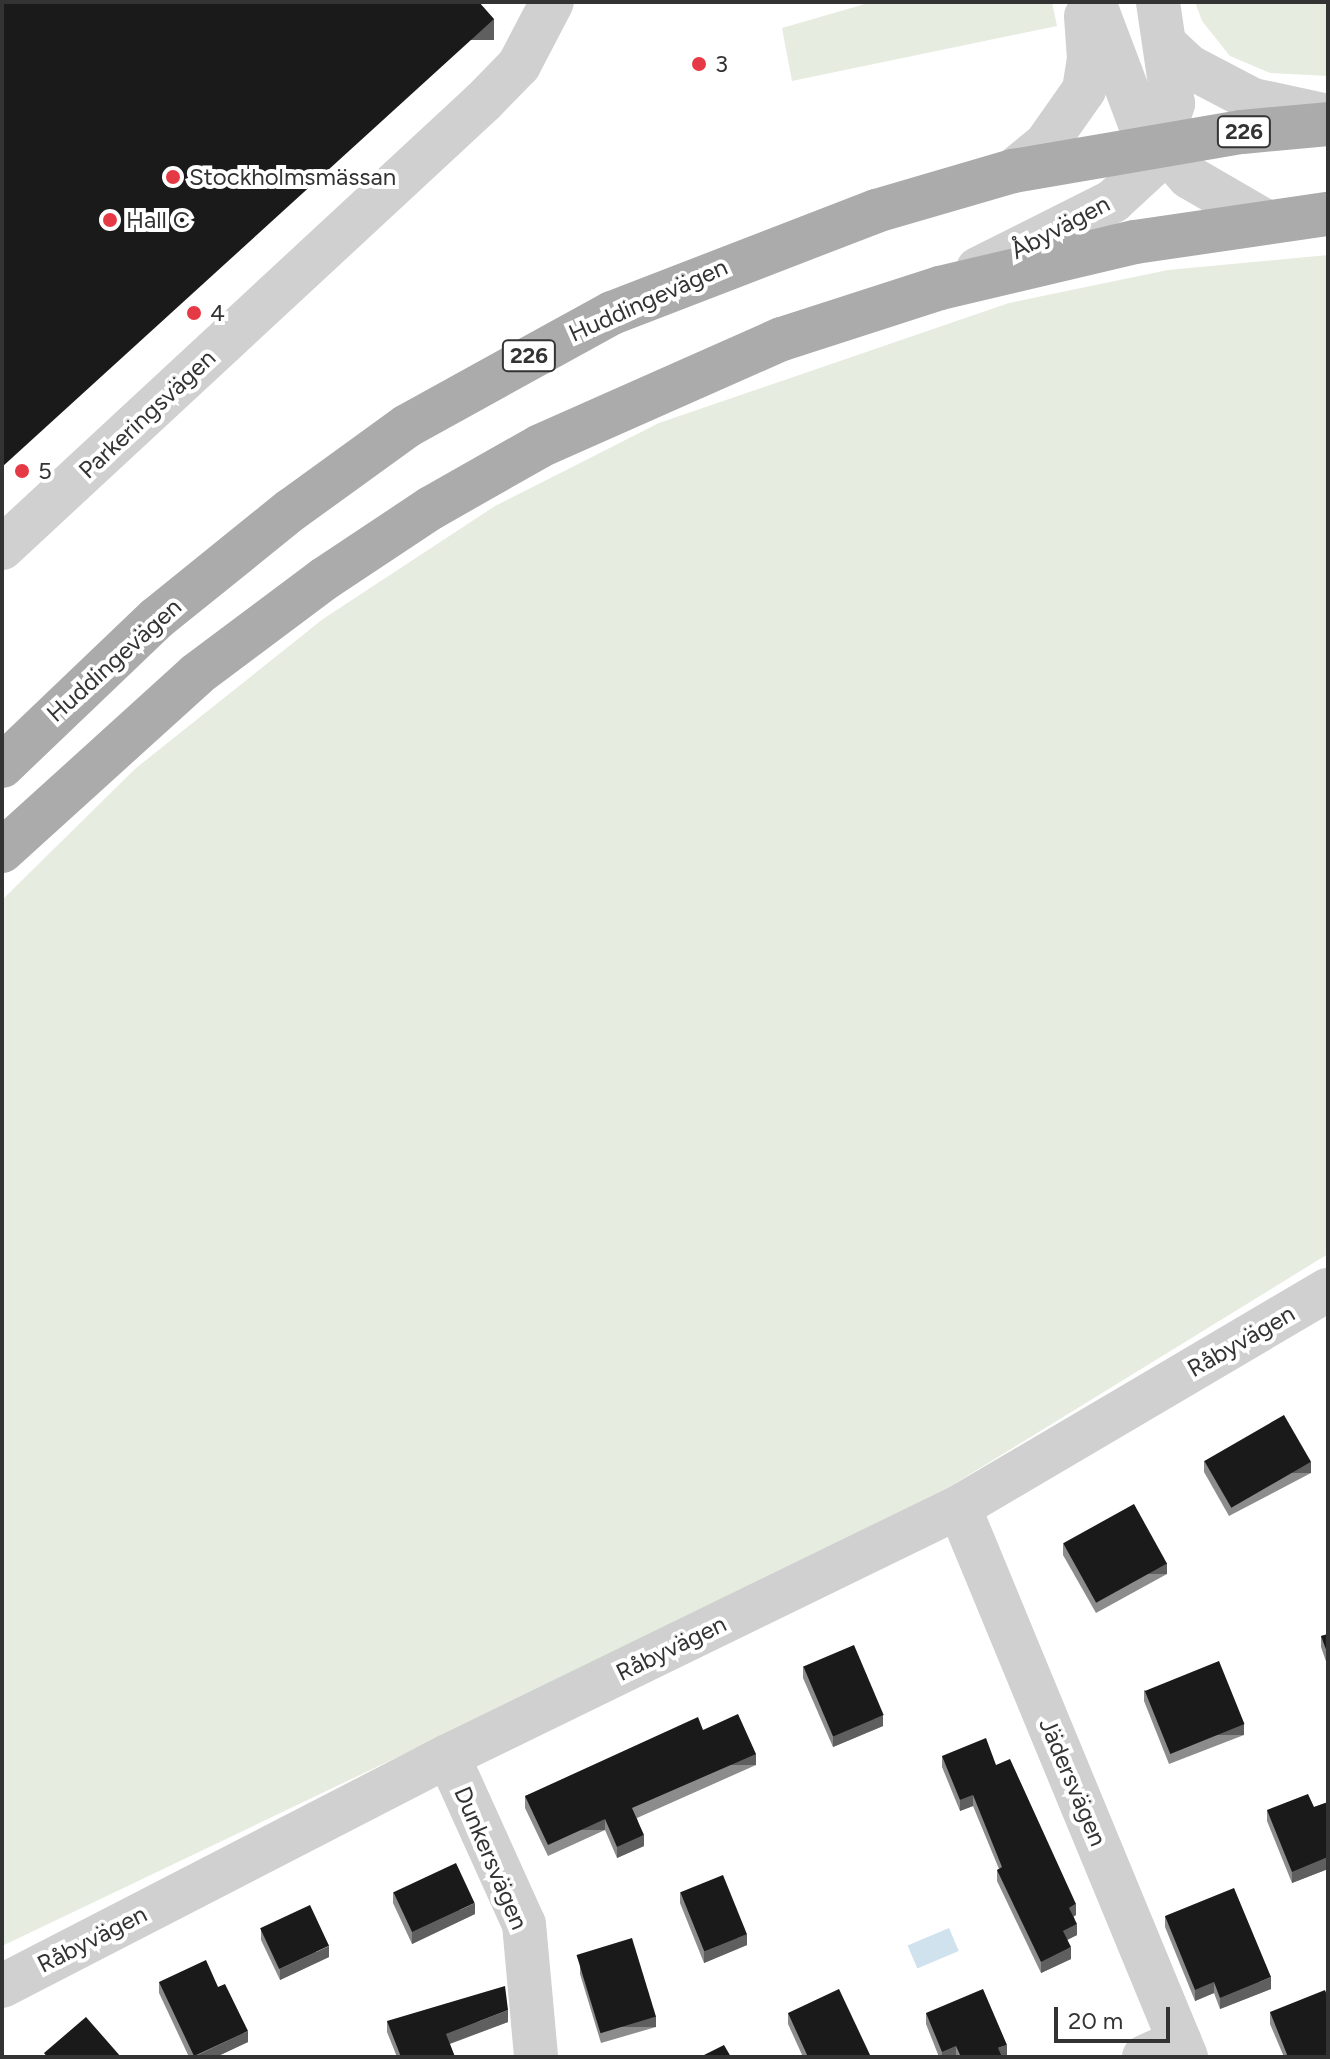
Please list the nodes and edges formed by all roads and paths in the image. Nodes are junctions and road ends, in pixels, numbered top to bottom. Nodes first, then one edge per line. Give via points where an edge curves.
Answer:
1 (552, 2) edge
2 (1085, 2) edge
3 (1094, 2) edge
4 (1158, 2) edge
5 (1166, 45) junction
6 (1328, 116) edge
7 (1328, 124) edge
8 (1161, 145) junction
9 (1013, 171) junction
10 (1328, 214) edge
11 (1265, 221) junction
12 (940, 288) junction
13 (2, 548) edge
14 (2, 766) edge
15 (2, 851) edge
16 (1328, 1290) edge
17 (959, 1507) junction
18 (448, 1756) junction
19 (2, 1986) edge
20 (1170, 2052) edge
21 (536, 2057) edge

1 - 13 street, Parkeringsvägen via 519,65 483,102
2 - 9 street via 1089,59 1084,90 1046,144
3 - 8 street via 1139,121
4 - 5 street, Åbyvägen
5 - 6 street via 1190,67 1253,100
5 - 8 street, Åbyvägen via 1173,104
7 - 8 main road, Huddingevägen / 226
8 - 9 main road, Huddingevägen / 226
8 - 11 street via 1189,177
8 - 12 street, Åbyvägen via 1152,165 1113,201
9 - 14 main road, Huddingevägen / 226 via 876,211 727,264 612,313 500,371 407,426 291,510 157,618
10 - 11 main road
11 - 12 main road via 1135,242
12 - 15 main road via 782,339 658,391 540,446 431,508 324,579 197,674
16 - 17 street, Råbyvägen
17 - 18 street, Råbyvägen
17 - 20 street, Jädersvägen
18 - 19 street, Råbyvägen
18 - 21 street, Dunkersvägen via 524,1924

